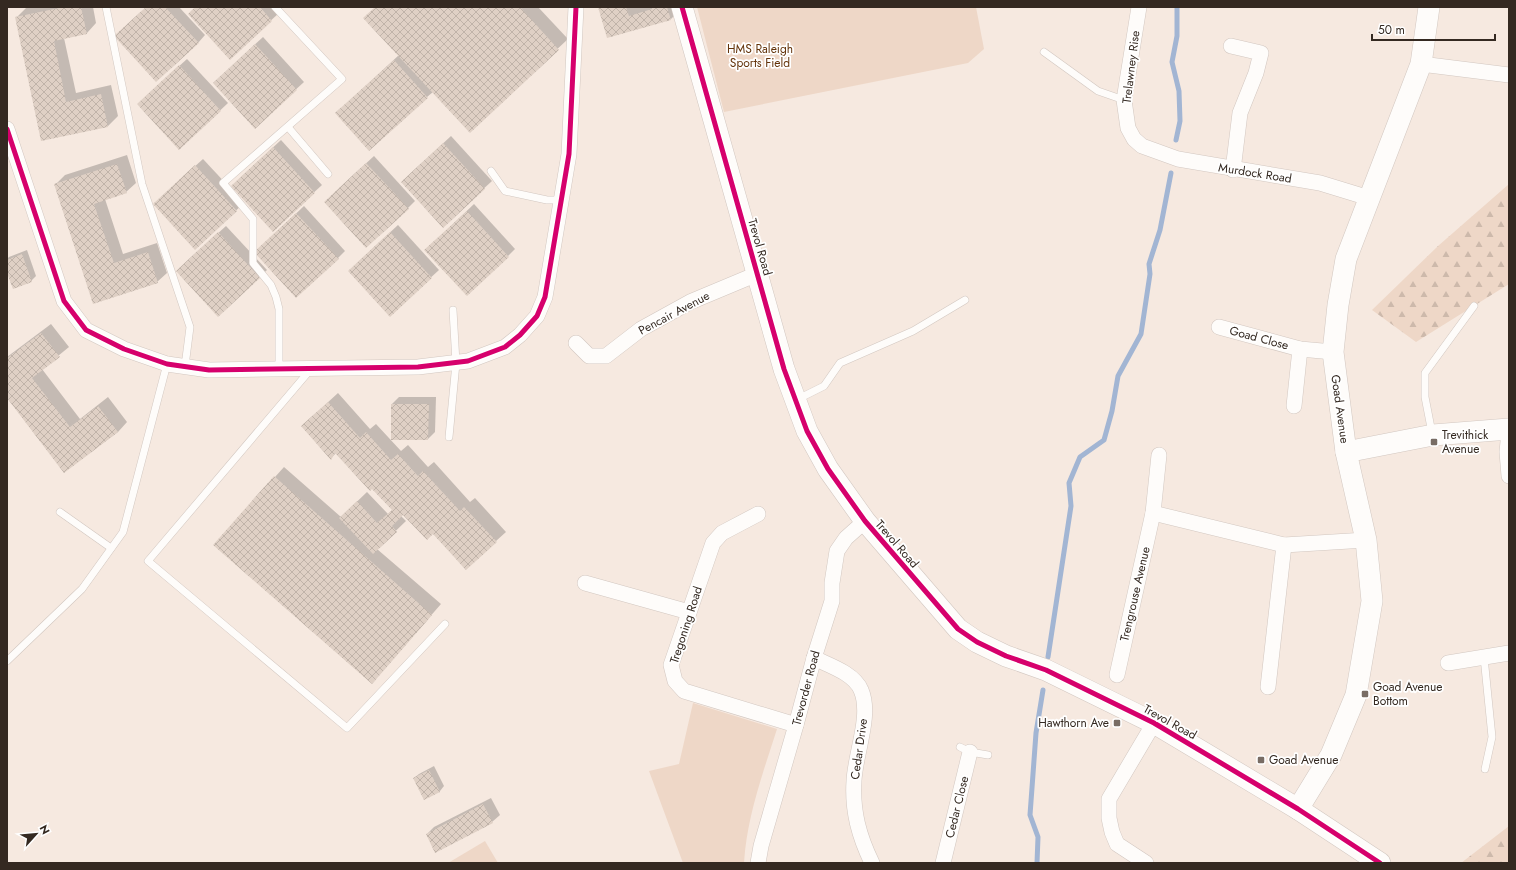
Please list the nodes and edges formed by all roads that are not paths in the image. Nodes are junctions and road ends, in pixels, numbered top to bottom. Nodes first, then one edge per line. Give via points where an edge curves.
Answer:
1 (106, 7) edge
2 (275, 7) edge
3 (576, 7) edge
4 (682, 7) edge
5 (1139, 7) edge
6 (1429, 7) edge
7 (1231, 46) dead end
8 (1044, 52) dead end
9 (1422, 64) junction
10 (1509, 75) edge
11 (1124, 100) junction
12 (288, 127) junction
13 (7, 129) edge
14 (1142, 146) joint
15 (1233, 170) junction
16 (490, 172) dead end
17 (328, 174) dead end
18 (1369, 198) junction
19 (562, 200) junction
20 (757, 274) junction
21 (965, 300) dead end
22 (1474, 306) dead end
23 (453, 310) dead end
24 (1219, 327) dead end
25 (576, 343) dead end
26 (1300, 348) junction
27 (1333, 352) junction
28 (456, 363) junction
29 (168, 364) junction
30 (184, 366) junction
31 (279, 369) junction
32 (312, 369) junction
33 (796, 400) junction
34 (1294, 406) dead end
35 (1509, 430) edge
36 (1433, 435) junction
37 (449, 437) dead end
38 (1346, 452) junction
39 (1159, 455) dead end
40 (1509, 476) edge
41 (60, 512) dead end
42 (1154, 513) junction
43 (758, 514) dead end
44 (865, 521) junction
45 (1366, 540) junction
46 (1284, 545) junction
47 (111, 548) junction
48 (585, 583) dead end
49 (689, 612) junction
50 (445, 624) dead end
51 (1509, 653) edge
52 (1484, 657) junction
53 (814, 658) junction
54 (7, 661) edge
55 (1448, 663) dead end
56 (1117, 675) dead end
57 (1268, 687) dead end
58 (1154, 723) junction
59 (796, 725) junction
60 (965, 749) joint
61 (988, 755) dead end
62 (1485, 768) dead end
63 (1298, 809) junction
64 (758, 863) edge
65 (872, 863) edge
66 (943, 863) edge
67 (1146, 863) edge
68 (1380, 863) edge

1 - 30 lane via 142,184 190,327
2 - 12 lane via 342,79
3 - 19 street via 569,154
4 - 20 street, Trevol Road
5 - 11 street, Trelawney Rise
6 - 9 street, Goad Avenue
7 - 15 street via 1261,53 1240,113
8 - 11 lane via 1098,91
9 - 10 street
9 - 18 street, Goad Avenue
11 - 14 street, Trelawney Rise via 1128,128 1134,139
12 - 17 lane
12 - 31 lane via 223,183 253,219 253,262 271,285 279,309
13 - 29 street via 64,300 86,330 124,349
14 - 15 street, Murdock Road via 1178,159
15 - 18 street, Murdock Road via 1320,183
16 - 19 lane via 505,191 547,200
18 - 27 street, Goad Avenue via 1346,259
19 - 28 street via 547,290 537,316 505,347
20 - 25 street, Pencair Avenue via 690,302 641,329 606,356 589,356
20 - 33 street, Trevol Road via 784,369
21 - 33 lane via 913,331 840,363 824,386
22 - 36 lane via 1424,373 1425,398
23 - 28 lane
24 - 26 street, Goad Close
26 - 27 street, Goad Close
26 - 34 street, Goad Close
27 - 38 street, Goad Avenue
28 - 32 street via 418,367
28 - 37 lane
29 - 30 street
29 - 47 lane via 122,532
30 - 31 street via 209,370
31 - 32 street
32 - 50 lane via 148,561 347,728
33 - 44 street, Trevol Road via 807,431 828,469
35 - 36 street
35 - 40 street
36 - 38 street
38 - 45 street, Goad Avenue
39 - 42 street, Trengrouse Avenue
41 - 47 lane
42 - 46 street
42 - 56 street, Trengrouse Avenue
43 - 49 street, Tregoning Road via 722,533 713,543
44 - 53 street, Trevorder Road via 846,538 837,551 832,601
44 - 58 street, Trevol Road via 958,629 977,642 1006,656 1046,670
45 - 46 street
45 - 63 street, Goad Avenue via 1372,601 1356,695 1331,755
46 - 57 street
47 - 54 lane via 82,589
48 - 49 street
49 - 59 street, Tregoning Road via 671,665 675,681 684,692
51 - 52 street
52 - 55 street
52 - 62 lane via 1492,737
53 - 59 street, Trevorder Road
53 - 65 street, Cedar Drive via 848,676 861,689 865,708 854,780 854,810 860,838
58 - 63 street, Trevol Road
58 - 67 street via 1109,799 1109,818 1117,844
59 - 64 street, Trevorder Road via 759,851
60 - 61 lane
60 - 66 street, Cedar Close
63 - 68 street, Trevol Road

